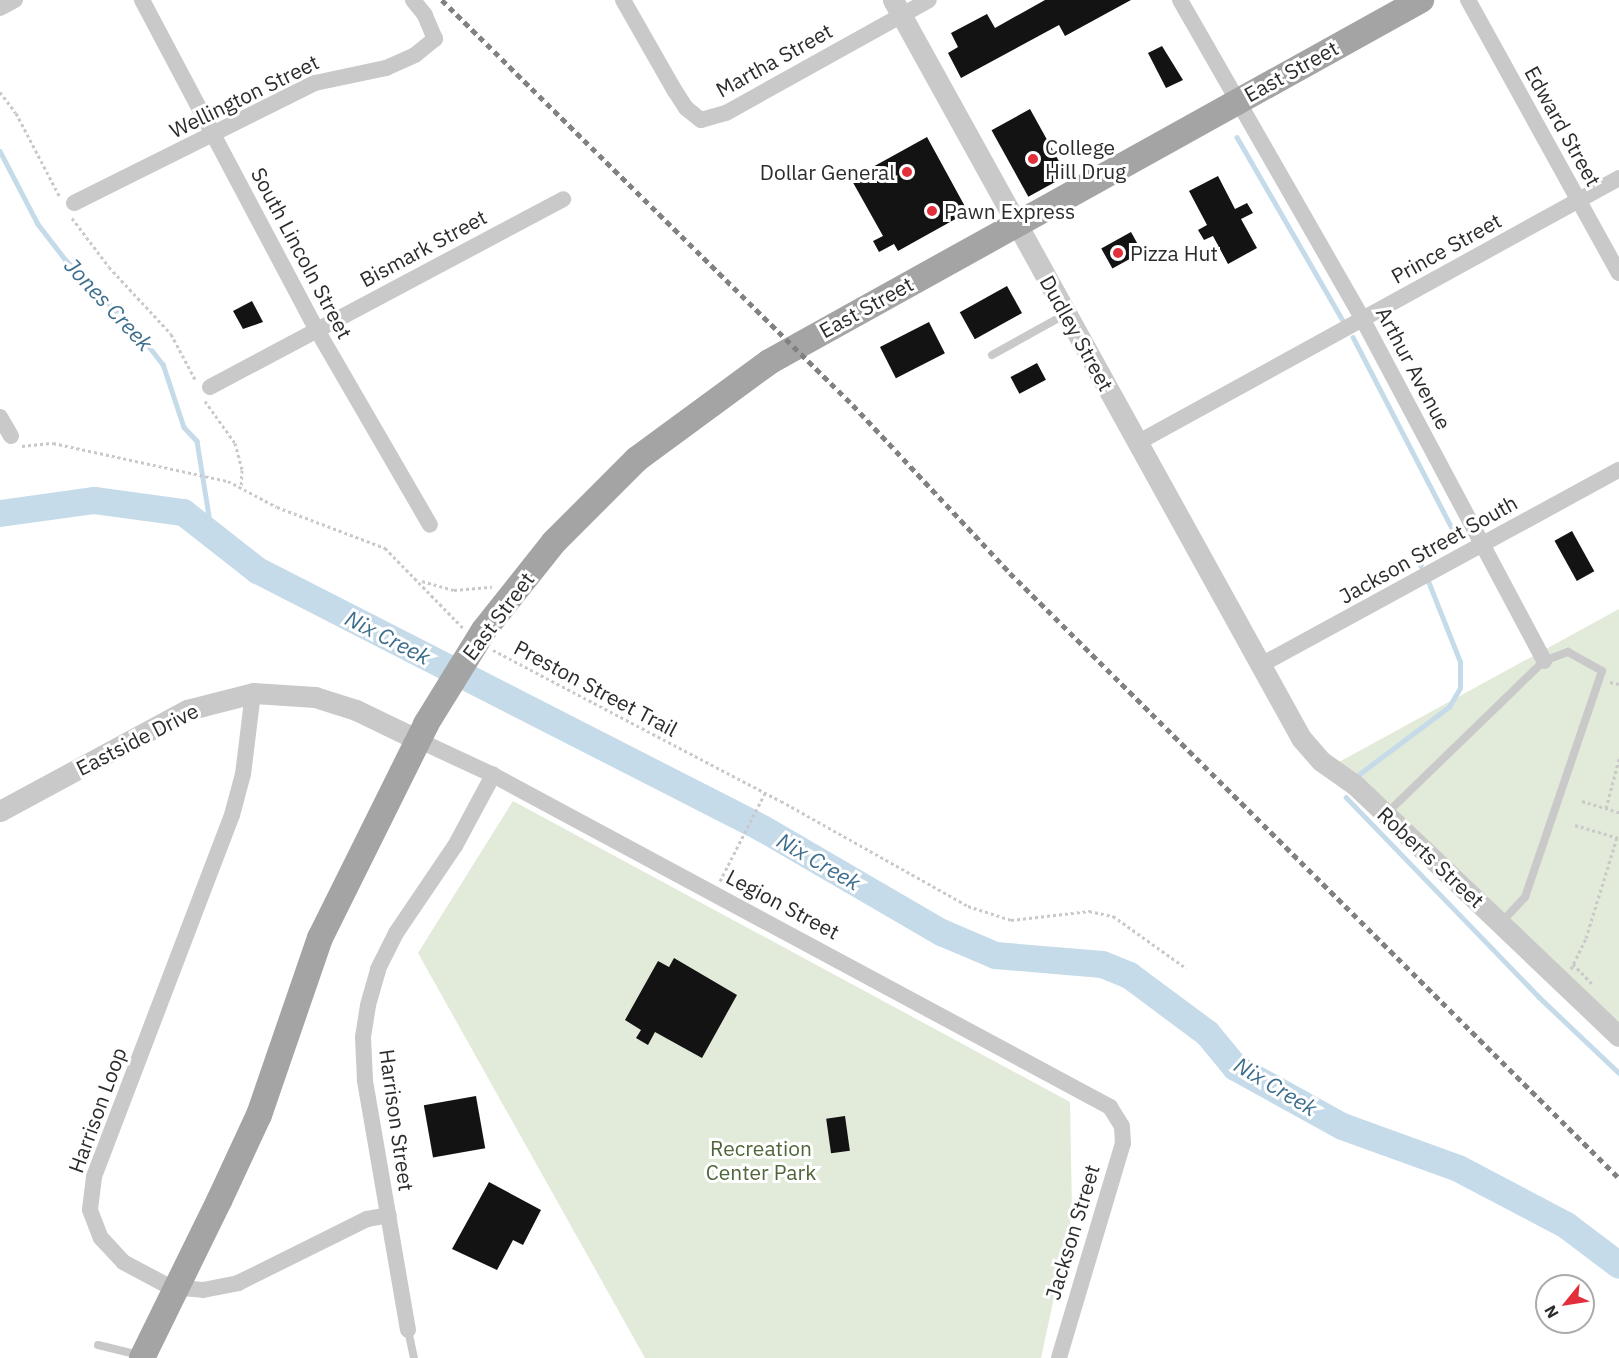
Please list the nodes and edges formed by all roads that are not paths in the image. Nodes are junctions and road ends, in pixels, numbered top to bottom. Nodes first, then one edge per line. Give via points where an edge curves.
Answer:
1 (15, 0) edge
2 (142, 0) edge
3 (412, 0) edge
4 (623, 0) edge
5 (929, 0) edge
6 (1180, 0) edge
7 (1421, 0) edge
8 (1468, 0) edge
9 (0, 8) edge
10 (897, 8) edge
11 (1238, 100) junction
12 (213, 135) junction
13 (1619, 178) edge
14 (562, 200) dead end
15 (1579, 200) junction
16 (68, 206) road end
17 (1018, 224) junction
18 (1619, 273) edge
19 (1067, 314) junction
20 (1363, 320) junction
21 (317, 330) junction
22 (992, 355) dead end
23 (204, 390) road end
24 (0, 417) edge
25 (14, 442) road end
26 (1137, 443) junction
27 (1619, 470) edge
28 (430, 525) dead end
29 (1481, 546) junction
30 (1544, 661) junction
31 (1259, 666) junction
32 (253, 693) junction
33 (422, 732) junction
34 (493, 775) junction
35 (0, 811) edge
36 (1385, 814) junction
37 (1501, 923) junction
38 (1619, 1036) edge
39 (1119, 1120) joint
40 (389, 1215) junction
41 (408, 1330) joint
42 (98, 1345) dead end
43 (142, 1358) edge
44 (152, 1358) edge
45 (414, 1358) edge
46 (1059, 1358) edge

1 - 9 street
2 - 12 street, South Lincoln Street
3 - 12 street, Wellington Street via 426,15 435,39 415,56 386,68 315,83
4 - 10 street, Martha Street via 686,108 701,120 726,113
5 - 10 street, Martha Street
6 - 11 street, Arthur Avenue
7 - 11 main road, East Street
8 - 15 street, Edward Street
10 - 17 street, Dudley Street
11 - 17 main road, East Street
11 - 20 street, Arthur Avenue
12 - 16 street, Wellington Street
12 - 21 street, South Lincoln Street
13 - 15 street, Prince Street
14 - 21 street, Bismark Street
15 - 18 street, Edward Street
15 - 20 street, Prince Street
17 - 19 street, Dudley Street
17 - 33 main road, East Street, bridge via 769,362 637,459 554,542 481,637
19 - 22 lane
19 - 26 street, Dudley Street
20 - 26 street, Prince Street
20 - 29 street, Arthur Avenue
21 - 23 street, Bismark Street
21 - 28 street, South Lincoln Street
24 - 25 street
26 - 31 street, Dudley Street
27 - 29 street, Jackson Street South
29 - 30 street, Arthur Avenue
29 - 31 street, Jackson Street South
30 - 36 lane
30 - 37 lane via 1568,652 1602,671 1525,897
31 - 36 street, Roberts Street via 1301,738 1321,761
32 - 33 street, Eastside Drive via 315,697
32 - 35 street, Eastside Drive via 187,710
32 - 40 street, Harrison Loop via 243,774 232,815 94,1177 90,1210 101,1238 123,1262 170,1287 203,1290 238,1282 367,1220
33 - 34 street, Legion Street
33 - 43 main road, East Street, bridge via 320,938 259,1115
34 - 39 street, Legion Street via 1096,1096
34 - 40 street, Harrison Street via 455,846 396,933 378,969 368,1005 363,1037 364,1080
36 - 37 street, Roberts Street
37 - 38 street, Roberts Street
39 - 46 street, Jackson Street via 1123,1143
40 - 41 street, Harrison Street
41 - 45 lane, Harrison Street
42 - 44 lane

